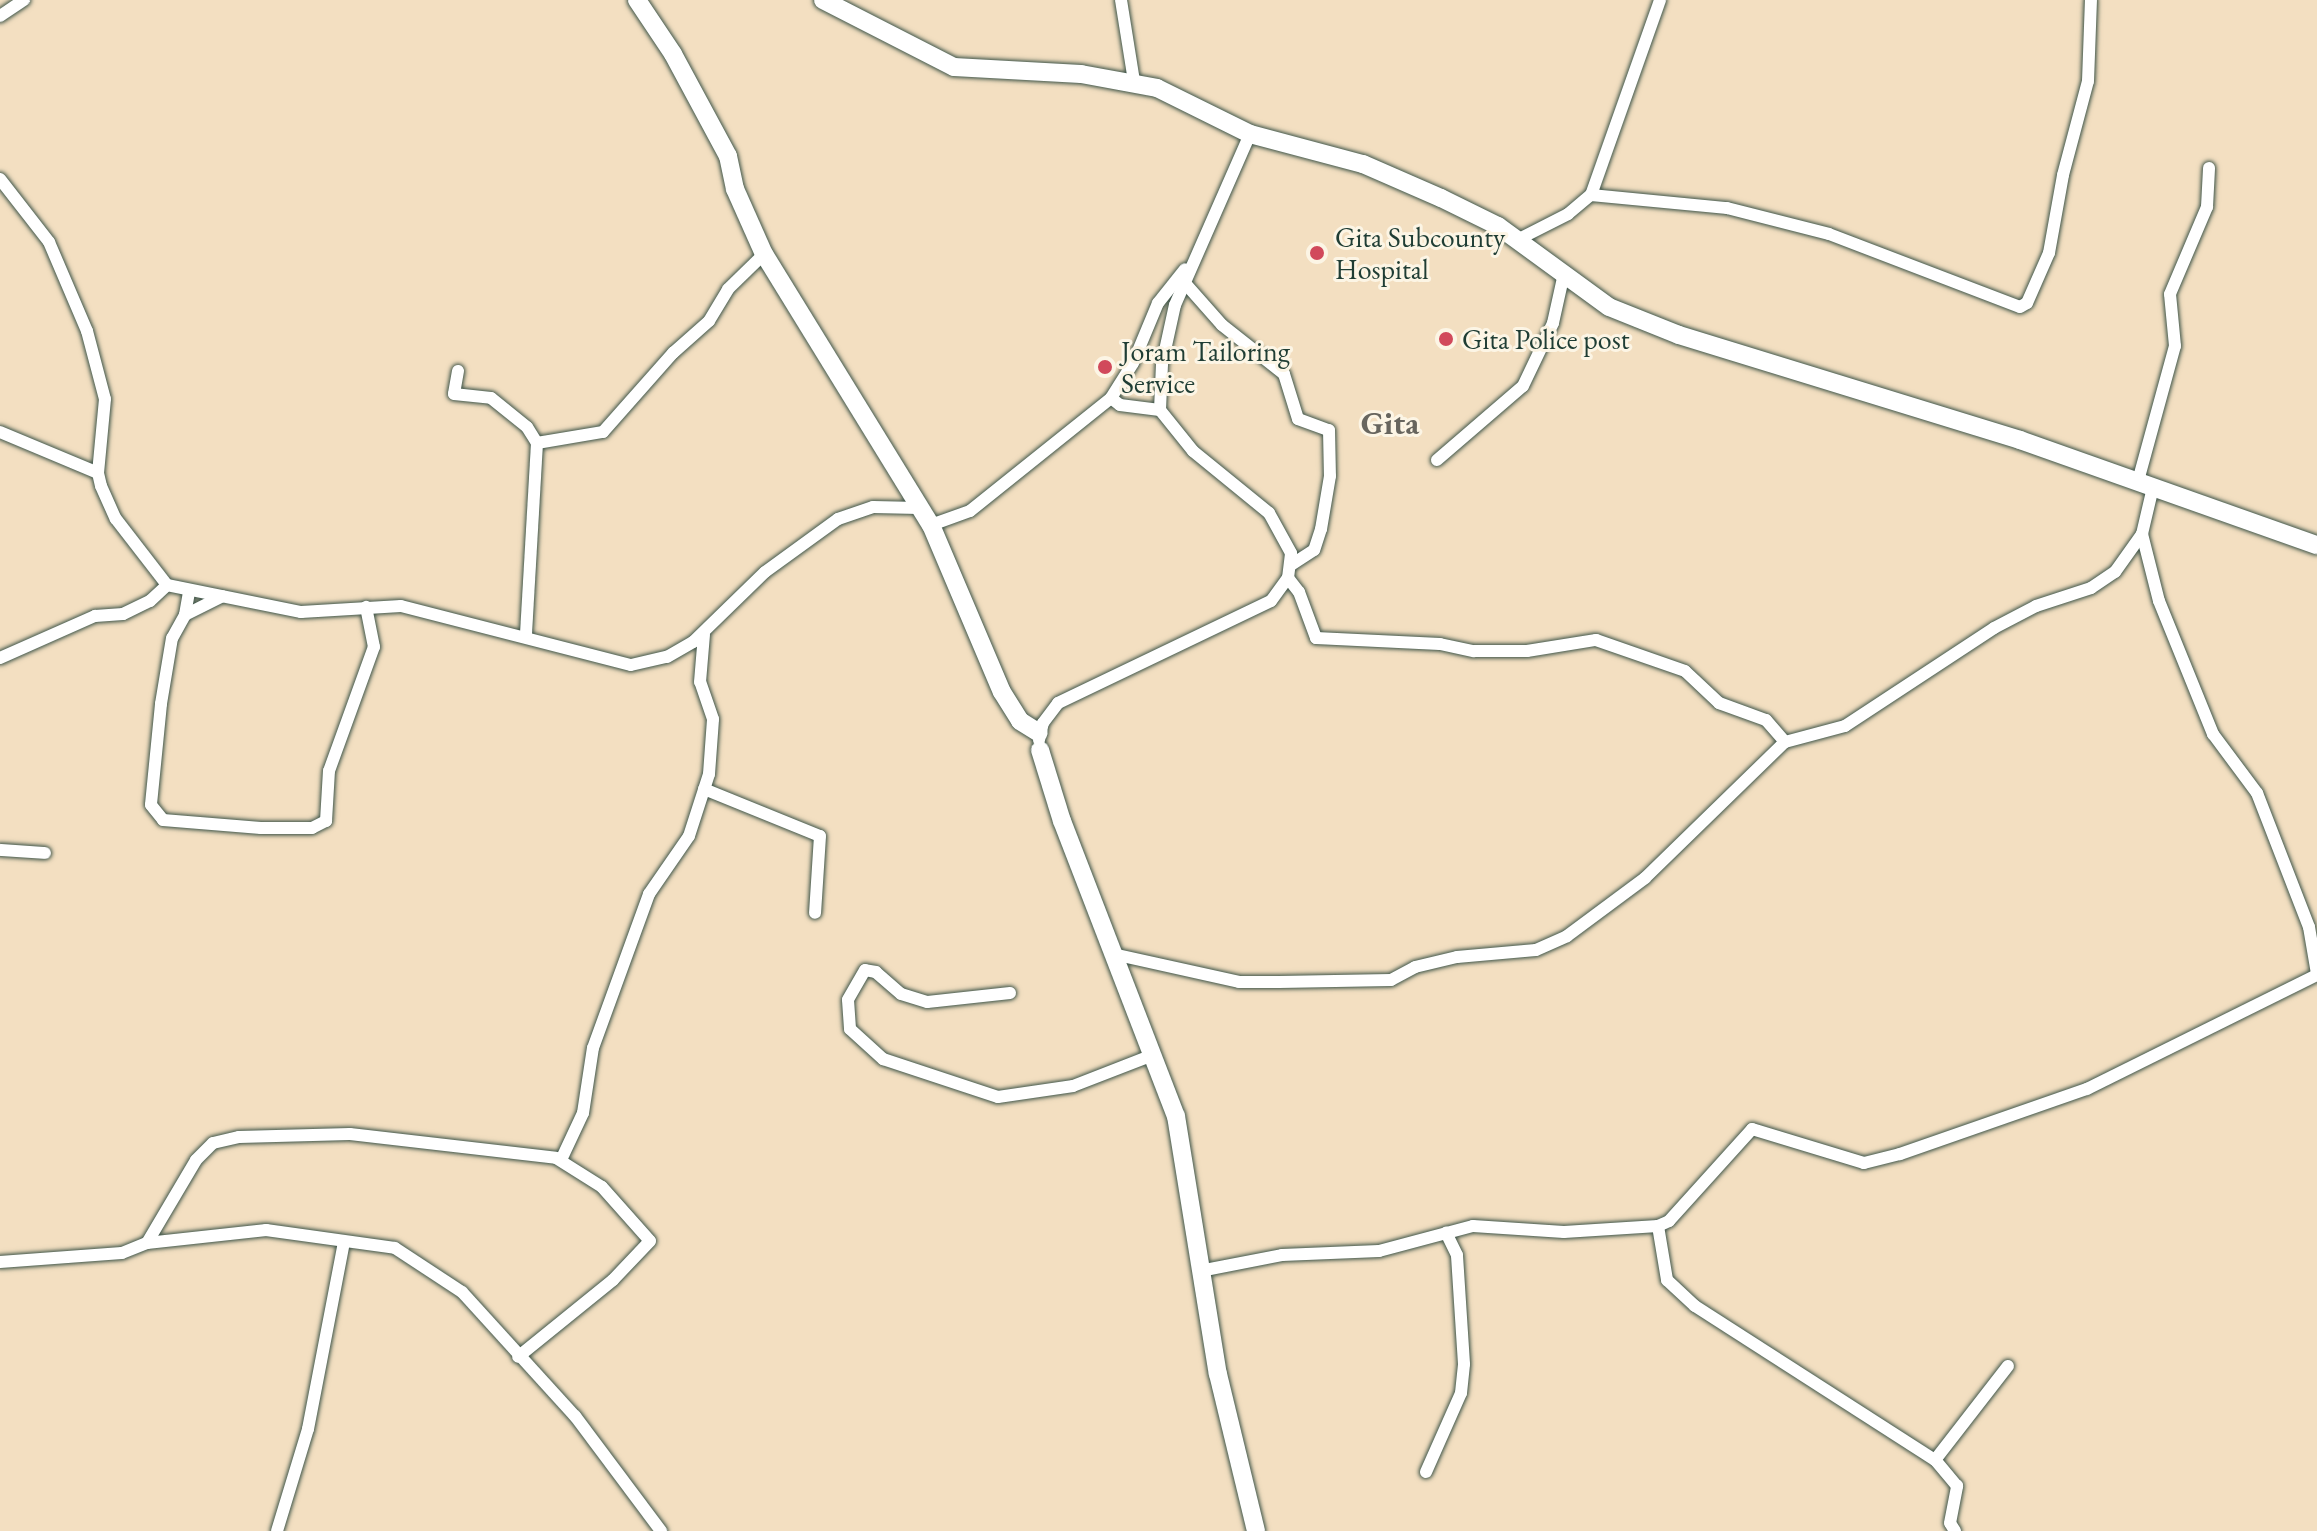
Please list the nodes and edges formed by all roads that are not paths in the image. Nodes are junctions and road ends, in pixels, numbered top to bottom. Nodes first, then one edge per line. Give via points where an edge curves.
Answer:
1 (24, 0) edge
2 (637, 0) edge
3 (823, 0) edge
4 (1121, 0) edge
5 (1660, 0) edge
6 (2091, 0) edge
7 (846, 5) edge
8 (0, 16) edge
9 (1134, 81) junction
10 (1250, 134) junction
11 (2209, 168) dead end
12 (0, 179) edge
13 (1591, 195) junction
14 (1519, 239) junction
15 (764, 254) junction
16 (1192, 260) junction
17 (1563, 278) junction
18 (1184, 282) junction
19 (458, 371) dead end
20 (1111, 398) junction
21 (1160, 410) junction
22 (0, 432) edge
23 (537, 443) junction
24 (1437, 460) dead end
25 (98, 473) junction
26 (2146, 484) junction
27 (919, 508) junction
28 (931, 525) junction
29 (2142, 534) junction
30 (2317, 545) edge
31 (1290, 572) junction
32 (167, 585) junction
33 (189, 592) junction
34 (223, 596) junction
35 (366, 607) junction
36 (185, 615) junction
37 (704, 634) junction
38 (526, 635) junction
39 (0, 658) edge
40 (1039, 742) junction
41 (1785, 742) junction
42 (704, 789) junction
43 (0, 850) edge
44 (45, 853) dead end
45 (815, 913) dead end
46 (1113, 954) junction
47 (2317, 974) edge
48 (1010, 993) dead end
49 (1153, 1055) junction
50 (561, 1160) junction
51 (1658, 1226) junction
52 (1446, 1232) junction
53 (344, 1242) junction
54 (147, 1243) junction
55 (0, 1262) edge
56 (1205, 1270) junction
57 (518, 1357) junction
58 (2008, 1366) dead end
59 (1935, 1460) junction
60 (1426, 1472) dead end
61 (277, 1531) edge
62 (661, 1531) edge
63 (1256, 1531) edge
64 (1955, 1531) edge

1 - 8 street
2 - 15 street via 728,156 735,189
3 - 7 street
4 - 9 street
5 - 13 street
6 - 13 street via 2088,81 2049,253 2031,295 2020,307 1829,234 1727,208
7 - 9 street via 954,67
9 - 10 street
10 - 14 street via 1363,164
10 - 16 street
11 - 26 street via 2207,207 2170,294 2175,346
12 - 25 street via 49,242 100,367 105,399
13 - 14 street via 1568,214
14 - 17 street
15 - 23 street via 728,289 709,321 603,432
15 - 27 street
16 - 18 street
16 - 20 street via 1158,303
17 - 24 street via 1553,323 1523,386
17 - 26 street via 1609,307 1679,335
18 - 21 street via 1167,333
18 - 31 street via 1222,325 1284,374 1298,419 1329,430 1330,476 1321,529 1314,550
19 - 23 street via 454,394 491,398 527,427
20 - 21 street via 1120,405
20 - 28 street via 970,511
21 - 31 street via 1193,451 1269,513 1287,540
22 - 25 street
23 - 38 street
25 - 32 street via 116,519
26 - 29 street
26 - 30 street
27 - 28 street
27 - 37 street via 873,507 838,519 765,572
28 - 40 street via 1002,692
29 - 41 street via 2131,555 2091,588 2036,606 1994,628 1845,726
29 - 47 street via 2159,601 2213,734 2257,793 2309,927
31 - 40 street via 1271,601 1058,703
31 - 41 street via 1316,638 1440,644 1474,651 1527,651 1596,640 1685,671 1719,703 1766,720
32 - 33 street
32 - 39 street via 150,601 123,614 95,616
33 - 34 street
33 - 36 street
34 - 35 street via 301,612
34 - 36 street
35 - 36 street via 374,647 329,771 326,821 312,828 163,820 152,811 167,661
35 - 38 street via 401,606
37 - 38 street via 667,657 631,665
37 - 42 street via 700,682 713,719
40 - 46 street
41 - 46 street via 1645,878 1567,936 1536,950 1457,957 1415,967 1391,980 1279,982 1239,982
42 - 45 street via 820,836
42 - 50 street via 689,836 649,894 593,1048 583,1113
43 - 44 street
46 - 49 street
47 - 51 street via 2087,1089 1900,1154 1864,1163 1752,1129 1669,1221
48 - 49 street via 927,1002 901,994 876,972 865,970 848,1000 850,1029 883,1059 998,1097 1073,1086
49 - 56 street via 1176,1116
50 - 54 street via 350,1134 239,1137 213,1143 196,1160
50 - 57 street via 602,1187 650,1241 613,1280
51 - 52 street via 1564,1232 1473,1226
51 - 59 street via 1667,1280 1695,1306
52 - 56 street via 1379,1251 1282,1255
52 - 60 street via 1457,1255 1464,1364 1461,1393
53 - 54 street via 266,1230
53 - 57 street via 395,1248 419,1260 462,1292
53 - 61 street via 308,1429
54 - 55 street via 122,1253
56 - 63 street via 1218,1374
57 - 62 street via 575,1416
58 - 59 street
59 - 64 street via 1957,1486 1950,1523

